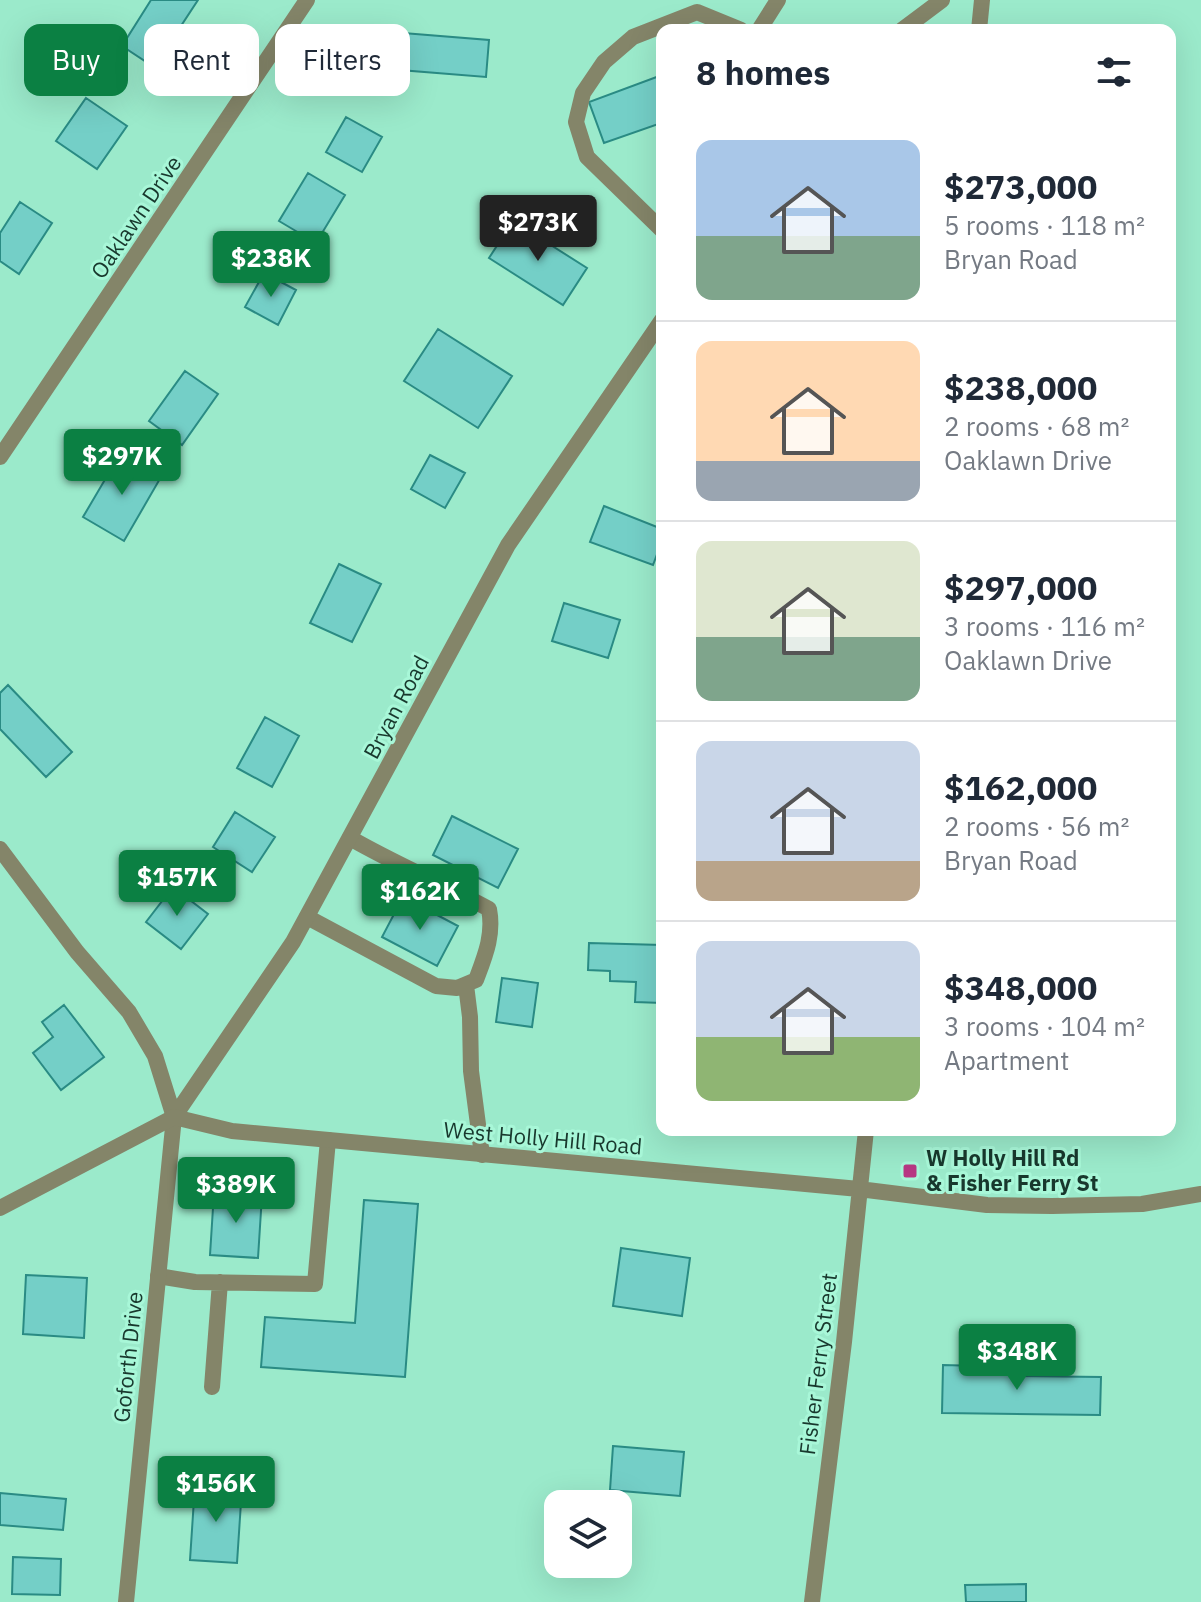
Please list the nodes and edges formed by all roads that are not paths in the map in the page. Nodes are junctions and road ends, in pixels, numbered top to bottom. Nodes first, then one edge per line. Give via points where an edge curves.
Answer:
1 (307, 0) edge
2 (778, 0) edge
3 (942, 0) edge
4 (982, 0) edge
5 (666, 24) edge
6 (726, 24) edge
7 (763, 24) edge
8 (910, 24) edge
9 (980, 24) edge
10 (656, 28) edge
11 (656, 224) edge
12 (656, 329) edge
13 (0, 457) edge
14 (350, 838) junction
15 (0, 849) edge
16 (307, 917) junction
17 (466, 985) junction
18 (174, 1117) junction
19 (865, 1136) edge
20 (328, 1140) junction
21 (482, 1155) junction
22 (859, 1189) junction
23 (1201, 1194) edge
24 (0, 1208) edge
25 (158, 1276) junction
26 (220, 1282) junction
27 (212, 1387) dead end
28 (126, 1602) edge
29 (812, 1602) edge
30 (818, 1602) edge

1 - 13 street, Oaklawn Drive
2 - 7 street
3 - 8 street
4 - 9 street
5 - 6 street via 697,12
10 - 11 street via 633,37 604,62 583,93 576,122 587,157
12 - 14 street, Bryan Road via 508,545
14 - 16 street, Bryan Road
14 - 17 street via 489,909 488,948 476,980
15 - 18 street via 129,1012 155,1056
16 - 17 street via 436,986
16 - 18 street, Bryan Road
17 - 21 street
18 - 20 street, West Holly Hill Road via 232,1131
18 - 24 street
18 - 25 street, Goforth Drive
19 - 22 street, Fisher Ferry Street
20 - 21 street, West Holly Hill Road
20 - 26 street via 315,1284
21 - 22 street, West Holly Hill Road
22 - 23 street, West Holly Hill Road via 987,1205 1052,1206 1142,1204
22 - 29 street, Fisher Ferry Street
25 - 26 street
25 - 28 street, Goforth Drive
26 - 27 street
29 - 30 street

